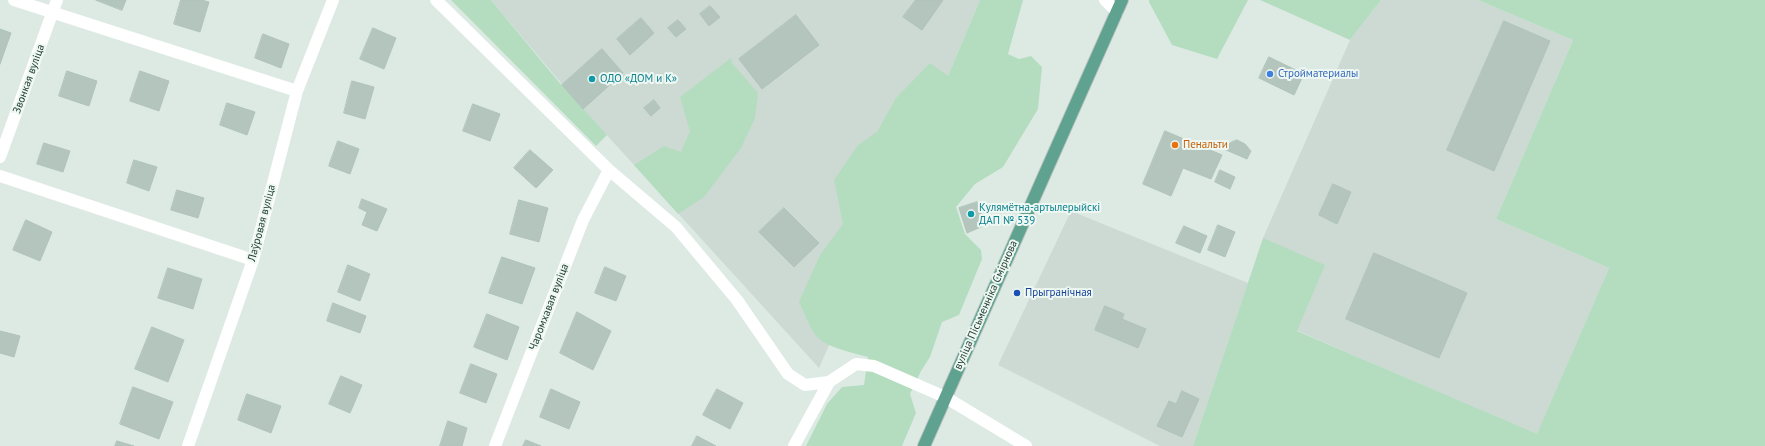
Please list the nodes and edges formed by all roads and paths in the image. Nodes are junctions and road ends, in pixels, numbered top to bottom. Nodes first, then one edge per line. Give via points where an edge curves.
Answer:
1 (14, 0) edge
2 (57, 0) edge
3 (333, 0) edge
4 (436, 0) edge
5 (1104, 0) edge
6 (1122, 0) edge
7 (1117, 12) junction
8 (53, 13) junction
9 (298, 91) junction
10 (0, 157) edge
11 (609, 170) junction
12 (0, 176) edge
13 (253, 260) junction
14 (829, 382) junction
15 (944, 397) junction
16 (188, 446) edge
17 (495, 446) edge
18 (794, 446) edge
19 (924, 446) edge
20 (1026, 446) edge

1 - 8 street
2 - 8 street, Звонкая вуліца
3 - 9 street, Лаўровая вуліца
4 - 11 street
5 - 7 street
6 - 7 main road, вуліца Пісьменніка Смірнова
7 - 15 main road, вуліца Пісьменніка Смірнова
8 - 9 street
8 - 10 street, Звонкая вуліца
9 - 13 street, Лаўровая вуліца
11 - 14 street via 676,227 737,300 788,374 805,385
11 - 17 street, Чаромхавая вуліца via 583,220
12 - 13 street
13 - 16 street, Лаўровая вуліца
14 - 15 street via 856,364 874,366
14 - 18 street
15 - 19 main road, вуліца Пісьменніка Смірнова
15 - 20 street

